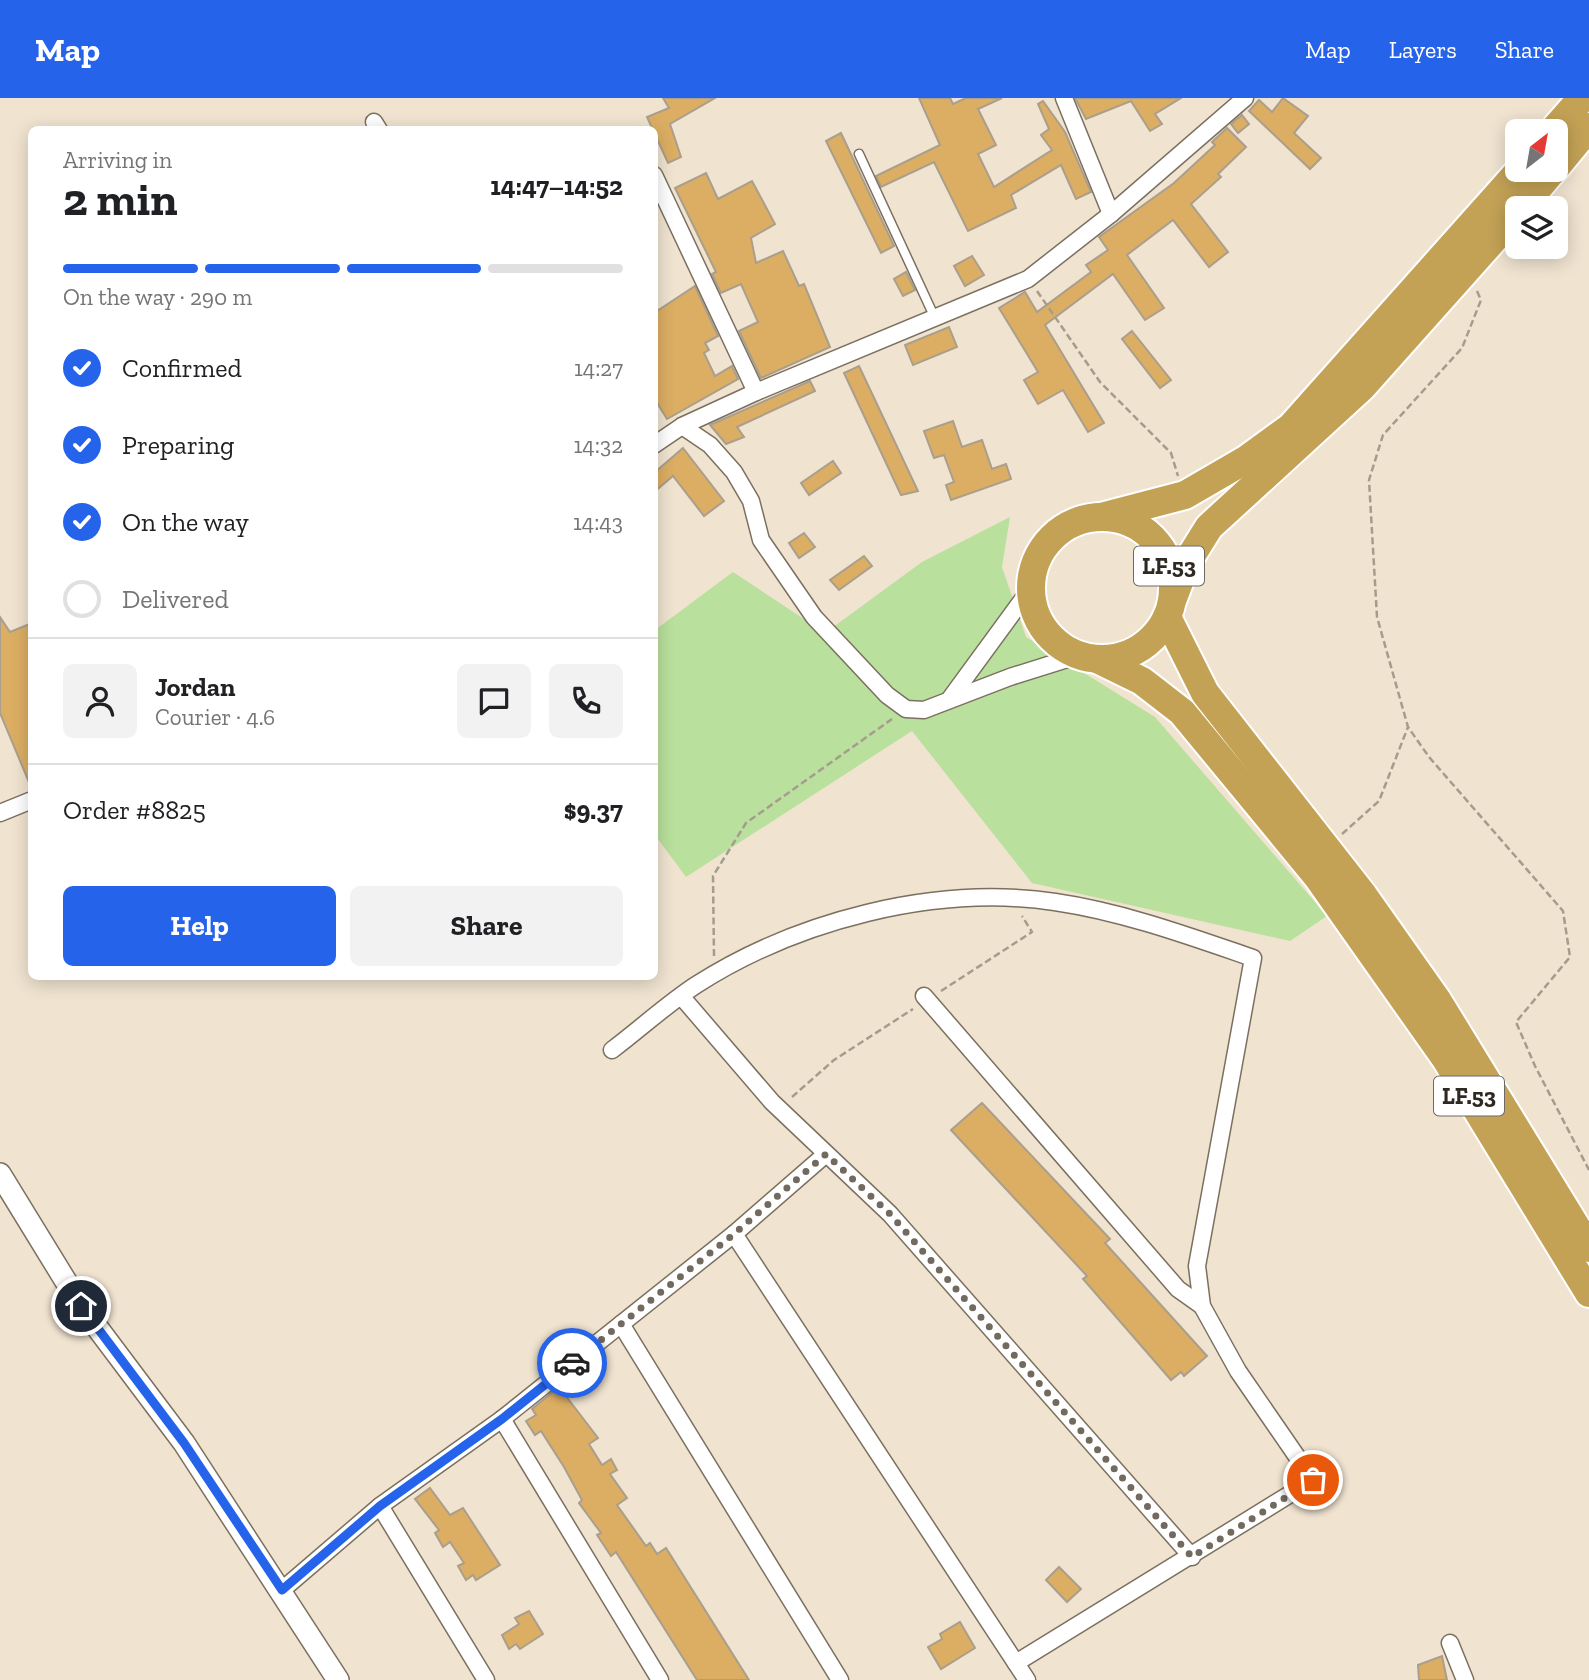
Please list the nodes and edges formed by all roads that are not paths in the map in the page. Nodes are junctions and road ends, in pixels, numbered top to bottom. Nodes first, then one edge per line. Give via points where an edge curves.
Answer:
1 (1064, 98) edge
2 (1582, 98) edge
3 (1238, 100) edge
4 (1564, 119) edge
5 (1589, 127) edge
6 (1568, 152) edge
7 (859, 155) dead end
8 (1509, 182) edge
9 (1543, 182) edge
10 (658, 183) edge
11 (1531, 196) edge
12 (1111, 214) junction
13 (1505, 227) edge
14 (934, 316) junction
15 (756, 391) junction
16 (682, 426) junction
17 (658, 442) edge
18 (1101, 517) junction
19 (1031, 588) junction
20 (1170, 607) junction
21 (1089, 657) junction
22 (947, 702) junction
23 (28, 802) edge
24 (0, 813) edge
25 (681, 996) junction
26 (927, 999) road end
27 (612, 1050) dead end
28 (826, 1154) junction
29 (0, 1174) edge
30 (734, 1234) junction
31 (1589, 1248) edge
32 (1589, 1293) edge
33 (1202, 1306) junction
34 (621, 1324) junction
35 (502, 1419) junction
36 (380, 1506) junction
37 (1192, 1557) junction
38 (282, 1590) junction
39 (1450, 1643) dead end
40 (1016, 1663) junction
41 (338, 1680) edge
42 (486, 1680) edge
43 (660, 1680) edge
44 (840, 1680) edge
45 (1027, 1680) edge
46 (1465, 1680) edge

1 - 12 street
2 - 4 highway
3 - 12 street
5 - 6 highway
7 - 14 lane
8 - 18 highway, LF.53 via 1291,427 1185,495
9 - 11 highway
10 - 15 street
12 - 14 street via 1028,279
13 - 20 highway, LF.53 via 1362,387 1209,527 1186,564
14 - 15 street
15 - 16 street
16 - 17 street
16 - 22 street via 710,445 734,472 751,502 761,540 814,617 887,695 906,709 924,710
18 - 19 highway, LF.53 via 1079,520 1044,546 1034,566
18 - 20 highway, LF.53 via 1140,528 1156,541 1170,568
19 - 21 highway, LF.53 via 1034,610 1044,630 1060,645
19 - 22 street
20 - 21 highway, LF.53 via 1158,632 1131,653
20 - 31 highway, LF.53 via 1205,693 1327,848 1437,1000
21 - 22 street via 1010,677
21 - 32 highway, LF.53 via 1142,681 1182,712 1317,876 1446,1059
23 - 24 street
25 - 27 street
25 - 28 street via 779,1109
25 - 33 street via 776,940 848,916 965,898 1054,901 1150,923 1254,958 1197,1266
26 - 33 street via 1178,1289
28 - 30 street
28 - 37 street via 890,1214
29 - 38 street via 81,1306 184,1443
30 - 34 street
30 - 40 street
33 - 37 street via 1238,1371 1313,1480
34 - 35 street
34 - 44 street
35 - 36 street
35 - 43 street
36 - 38 street
36 - 42 street
37 - 40 street
38 - 41 street
39 - 46 street
40 - 45 street

